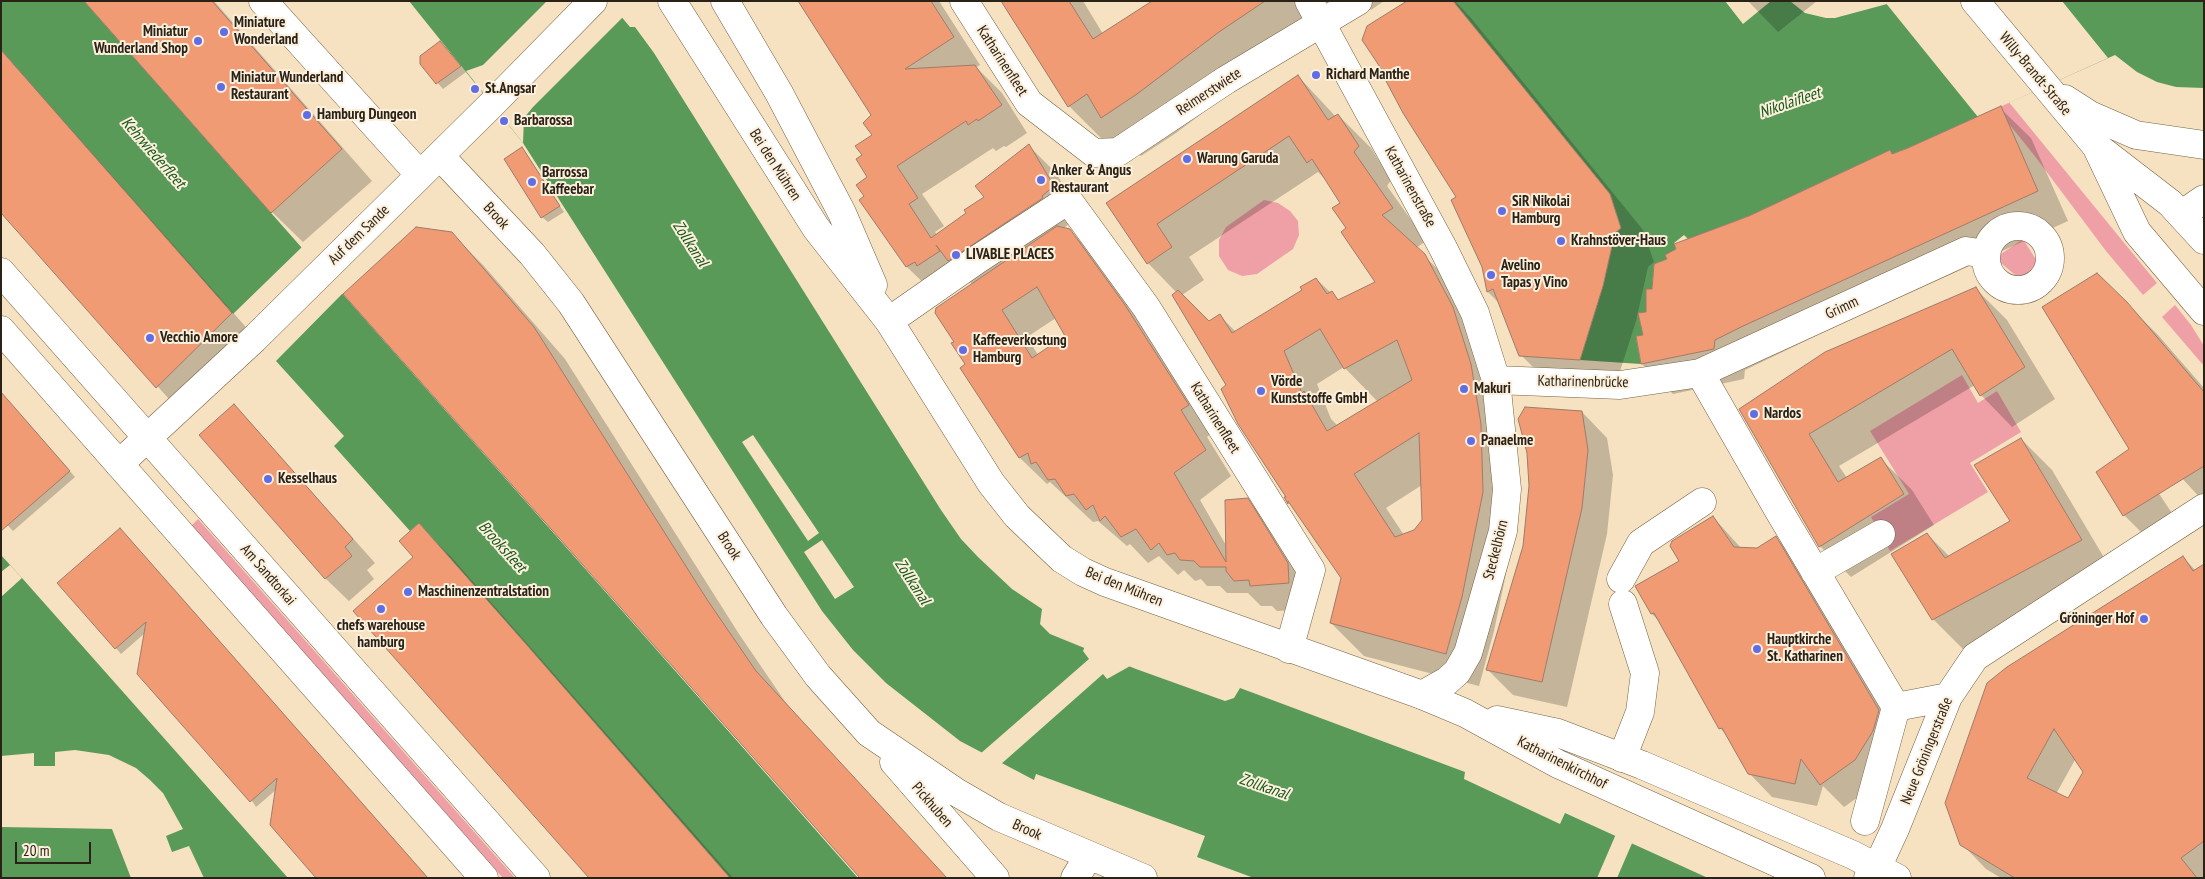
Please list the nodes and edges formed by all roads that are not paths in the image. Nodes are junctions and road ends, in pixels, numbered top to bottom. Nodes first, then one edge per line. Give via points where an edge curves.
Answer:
1 (263, 1) edge
2 (593, 1) edge
3 (672, 1) edge
4 (725, 1) edge
5 (964, 1) edge
6 (1358, 1) edge
7 (1975, 1) edge
8 (1315, 13) edge
9 (2044, 87) junction
10 (2204, 145) edge
11 (2096, 146) junction
12 (1094, 153) joint
13 (440, 156) junction
14 (420, 176) junction
15 (2204, 199) edge
16 (2181, 215) junction
17 (2204, 240) edge
18 (1986, 254) dead end
19 (1, 272) edge
20 (2204, 311) edge
21 (889, 321) junction
22 (1, 330) edge
23 (1700, 373) junction
24 (1496, 380) junction
25 (148, 438) junction
26 (119, 464) junction
27 (1702, 502) dead end
28 (2204, 508) edge
29 (1881, 534) dead end
30 (1815, 572) junction
31 (1289, 649) junction
32 (1422, 695) junction
33 (1948, 697) junction
34 (1896, 707) junction
35 (1465, 713) junction
36 (869, 732) junction
37 (1622, 758) junction
38 (1866, 821) dead end
39 (1082, 867) edge
40 (1881, 874) edge
41 (484, 878) edge
42 (536, 878) edge
43 (995, 878) edge
44 (1143, 878) edge
45 (1811, 878) edge

1 - 14 street
2 - 13 street, Auf dem Sande
3 - 21 street, Bei den Mühren via 816,228
4 - 21 street, Bei den Mühren via 779,93 842,213
5 - 12 street, Katharinenfleet via 1029,103
6 - 8 street, Reimerstwiete
7 - 9 street, Willy-Brandt-Straße
8 - 12 street, Reimerstwiete via 1226,80 1118,152
8 - 24 street, Katharinenstraße via 1443,248 1475,313
9 - 10 street via 2090,114 2136,135
9 - 11 street, Willy-Brandt-Straße
11 - 16 street, Willy-Brandt-Straße
11 - 20 street, Willy-Brandt-Straße via 2137,232
13 - 14 street, Auf dem Sande
13 - 36 street, Brook via 532,254 571,302 774,616 818,676
14 - 25 street, Auf dem Sande
15 - 16 street
16 - 17 street, Willy-Brandt-Straße
18 - 23 street, Grimm via 1966,251
19 - 25 street, Am Sandtorkai
21 - 31 street, Bei den Mühren via 991,483 1017,516 1062,558 1105,582
21 - 31 street, Katharinenfleet via 1068,200 1146,307 1311,570
22 - 26 street
23 - 24 street, Katharinenbrücke via 1620,385
23 - 30 street
24 - 32 street, Steckelhörn via 1508,489 1503,531 1468,653 1457,672
25 - 26 street, Auf dem Sande
25 - 42 street, Am Sandtorkai
26 - 41 street
27 - 37 street via 1641,543 1622,591 1645,673 1640,712
28 - 33 street, Neue Gröningerstraße via 1975,657
29 - 30 street
30 - 34 street
31 - 32 street, Bei den Mühren
32 - 35 street, Bei den Mühren
33 - 34 street
33 - 40 street, Neue Gröningerstraße
34 - 38 street
35 - 37 street, Katharinenkirchhof via 1558,733
35 - 45 street, Katharinenkirchhof via 1558,764
36 - 39 street, Brook via 956,792
36 - 43 street, Pickhuben
37 - 40 street, Katharinenkirchhof
39 - 44 street, Brook

